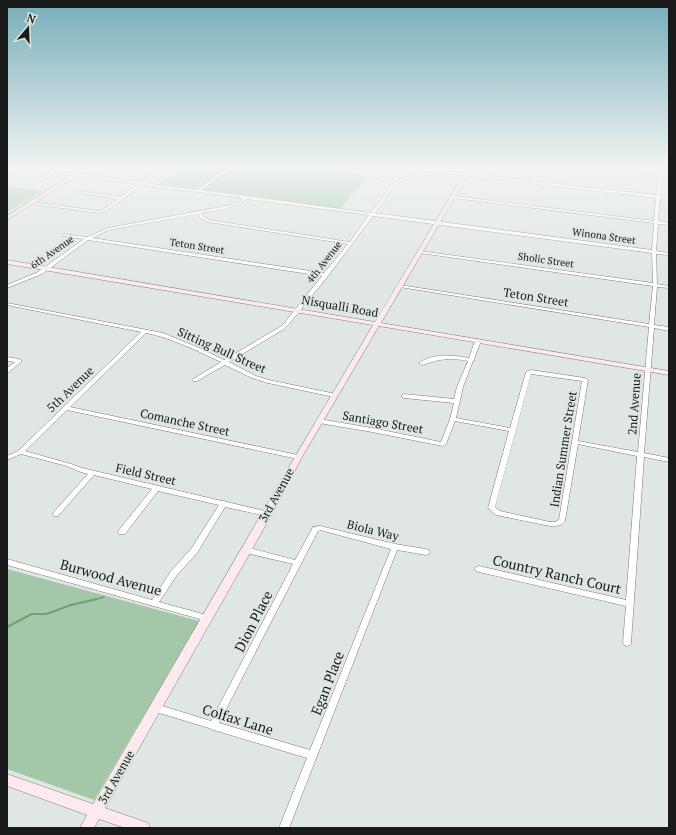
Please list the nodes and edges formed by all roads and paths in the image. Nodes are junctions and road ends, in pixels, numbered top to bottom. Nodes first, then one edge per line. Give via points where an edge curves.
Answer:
1 (28, 205) edge
2 (46, 205) edge
3 (111, 205) edge
4 (235, 205) edge
5 (301, 205) edge
6 (379, 205) edge
7 (448, 205) edge
8 (518, 205) edge
9 (657, 205) edge
10 (199, 212) junction
11 (372, 214) junction
12 (7, 218) edge
13 (656, 222) junction
14 (437, 223) junction
15 (669, 224) edge
16 (65, 235) dead end
17 (88, 238) junction
18 (351, 243) junction
19 (654, 251) junction
20 (420, 252) junction
21 (669, 254) edge
22 (7, 262) edge
23 (46, 269) junction
24 (326, 274) junction
25 (655, 285) junction
26 (400, 286) junction
27 (7, 287) edge
28 (669, 287) edge
29 (7, 304) edge
30 (297, 311) junction
31 (377, 324) junction
32 (651, 326) junction
33 (669, 329) edge
34 (145, 330) junction
35 (478, 341) junction
36 (7, 359) edge
37 (472, 360) junction
38 (225, 363) junction
39 (422, 363) dead end
40 (647, 370) junction
41 (7, 372) edge
42 (669, 373) edge
43 (195, 380) dead end
44 (334, 395) junction
45 (404, 396) dead end
46 (456, 402) junction
47 (67, 408) junction
48 (453, 418) junction
49 (319, 421) junction
50 (512, 430) junction
51 (575, 442) junction
52 (20, 452) junction
53 (641, 454) junction
54 (298, 457) junction
55 (7, 458) edge
56 (669, 460) edge
57 (92, 473) junction
58 (156, 488) junction
59 (224, 504) junction
60 (56, 514) dead end
61 (267, 514) junction
62 (315, 529) joint
63 (122, 532) dead end
64 (394, 547) junction
65 (246, 550) junction
66 (426, 552) dead end
67 (7, 562) edge
68 (298, 563) junction
69 (479, 569) dead end
70 (155, 602) junction
71 (629, 604) junction
72 (207, 618) junction
73 (627, 643) dead end
74 (156, 708) junction
75 (213, 726) junction
76 (313, 755) junction
77 (7, 780) edge
78 (96, 812) junction
79 (87, 828) edge
80 (143, 828) edge
81 (284, 828) edge

1 - 12 street
2 - 3 street via 100,212
4 - 10 street, 6th Avenue
5 - 11 street, Winona Street
6 - 11 street, 4th Avenue
7 - 14 street, 3rd Avenue
8 - 13 street
9 - 13 street, 2nd Avenue
10 - 17 street, 6th Avenue via 124,225
10 - 18 street via 201,217 208,221
11 - 14 street, Winona Street
11 - 18 street, 4th Avenue
13 - 15 street
13 - 19 street, 2nd Avenue
14 - 19 street, Winona Street
14 - 20 street, 3rd Avenue
16 - 17 street, Teton Street
17 - 23 street, 6th Avenue
17 - 24 street, Teton Street
18 - 24 street, 4th Avenue
19 - 21 street, Winona Street
19 - 25 street, 2nd Avenue
20 - 25 street, Sholic Street
20 - 26 street, 3rd Avenue
22 - 23 street, Nisqualli Road
23 - 27 street, 6th Avenue via 36,276
23 - 30 street, Nisqualli Road
24 - 30 street, 4th Avenue
25 - 28 street, Sholic Street
25 - 32 street, 2nd Avenue
26 - 31 street, 3rd Avenue
26 - 32 street, Teton Street
29 - 34 street, Sitting Bull Street
30 - 31 street, Nisqualli Road
30 - 38 street, 4th Avenue via 282,328
31 - 35 street, Nisqualli Road
31 - 44 street, 3rd Avenue
32 - 33 street, Teton Street
32 - 40 street, 2nd Avenue
34 - 38 street, Sitting Bull Street via 182,342
34 - 47 street, 5th Avenue
35 - 37 street
35 - 40 street, Nisqualli Road
36 - 41 street via 19,362
37 - 39 street via 441,356
37 - 46 street
38 - 43 street, 4th Avenue
38 - 44 street, Sitting Bull Street via 268,382
40 - 42 street, Nisqualli Road
40 - 53 street, 2nd Avenue
44 - 49 street, 3rd Avenue
45 - 46 street
46 - 48 street
47 - 52 street, 5th Avenue
47 - 54 street, Comanche Street
48 - 49 street, Santiago Street via 443,444
48 - 50 street
49 - 54 street, 3rd Avenue
50 - 51 street, Indian Summer Street via 528,374 531,372 585,380
50 - 51 street, Indian Summer Street via 491,508 493,511 550,524 562,521
51 - 53 street
52 - 55 street, 5th Avenue
52 - 57 street, Field Street
53 - 56 street
53 - 71 street, 2nd Avenue
54 - 61 street, 3rd Avenue
57 - 58 street, Field Street
57 - 60 street
58 - 59 street, Field Street
58 - 63 street
59 - 61 street, Field Street
59 - 70 street via 194,551 174,573
61 - 65 street, 3rd Avenue
62 - 64 street, Biola Way via 320,528
62 - 68 street, Dion Place
64 - 66 street, Biola Way
64 - 76 street, Egan Place
65 - 68 street
65 - 72 street, 3rd Avenue
67 - 70 street, Burwood Avenue
68 - 75 street, Dion Place
69 - 71 street, Country Ranch Court
70 - 72 street, Burwood Avenue
71 - 73 street, 2nd Avenue
72 - 74 street, 3rd Avenue
74 - 75 street, Colfax Lane
74 - 78 street, 3rd Avenue
75 - 76 street, Colfax Lane
76 - 81 street, Egan Place
77 - 78 street
78 - 79 street, 3rd Avenue
78 - 80 street

